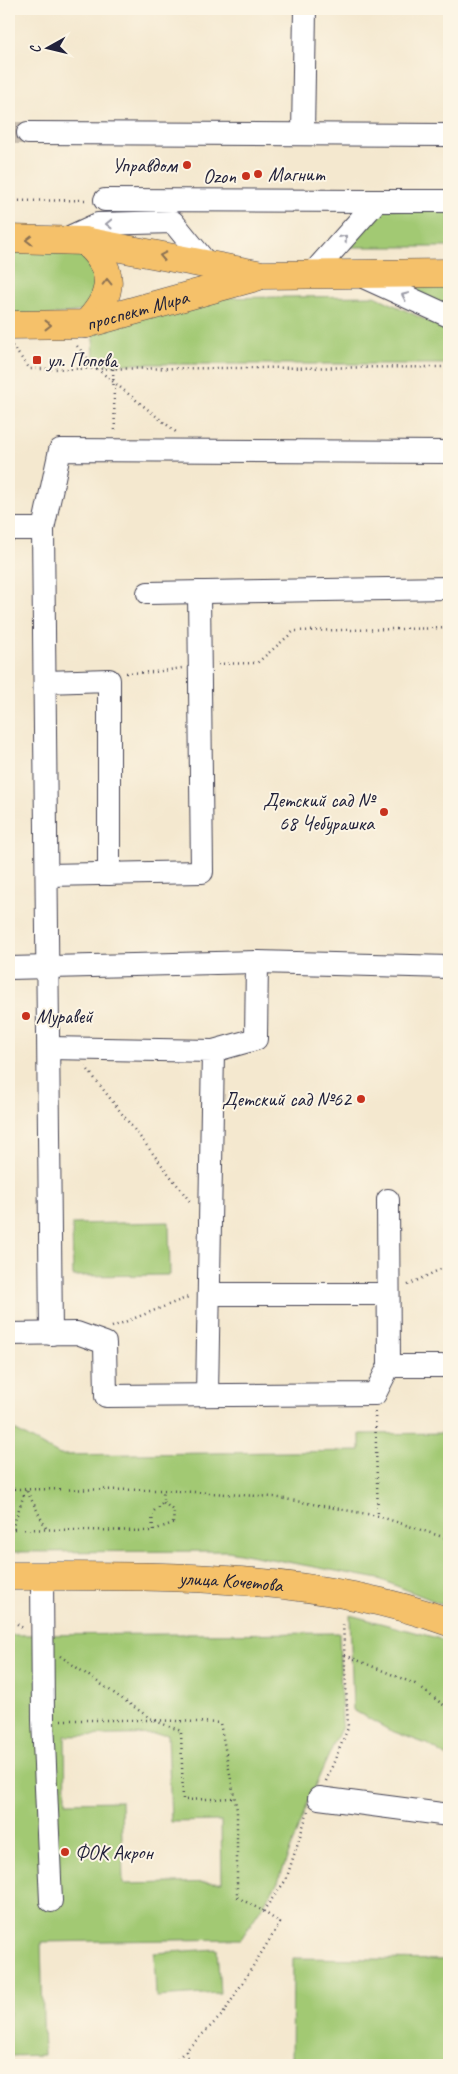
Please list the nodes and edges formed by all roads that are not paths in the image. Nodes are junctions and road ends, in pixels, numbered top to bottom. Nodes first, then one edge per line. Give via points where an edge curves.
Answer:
1 (305, 9) edge
2 (28, 133) tunnel mouth
3 (303, 134) junction
4 (449, 135) edge
5 (105, 200) road end
6 (377, 200) junction
7 (449, 201) edge
8 (9, 239) edge
9 (74, 240) junction
10 (449, 273) edge
11 (312, 274) junction
12 (356, 274) junction
13 (262, 275) junction
14 (449, 316) edge
15 (86, 324) junction
16 (12, 340) edge
17 (449, 452) edge
18 (9, 529) edge
19 (44, 529) junction
20 (449, 588) edge
21 (199, 592) junction
22 (148, 593) dead end
23 (45, 682) junction
24 (109, 874) junction
25 (47, 875) junction
26 (257, 962) junction
27 (449, 967) edge
28 (9, 968) edge
29 (48, 969) junction
30 (49, 1048) junction
31 (213, 1051) junction
32 (388, 1200) dead end
33 (209, 1294) junction
34 (388, 1294) junction
35 (9, 1334) edge
36 (51, 1334) junction
37 (389, 1366) junction
38 (449, 1366) edge
39 (207, 1395) junction
40 (9, 1576) edge
41 (42, 1576) junction
42 (449, 1622) edge
43 (319, 1798) road end
44 (449, 1815) edge
45 (51, 1901) dead end

1 - 3 street
2 - 3 street
3 - 4 street
5 - 6 street
6 - 7 street
11 -> 6 street
9 -> 8 main road, проспект Мира
13 -> 9 main road, проспект Мира
15 -> 9 main road via 101,307 109,283 96,251
10 - 12 main road, проспект Мира
11 - 12 main road, проспект Мира
11 - 13 main road, проспект Мира
14 -> 12 street
13 - 15 main road, проспект Мира
16 -> 15 main road, проспект Мира
17 - 19 street via 60,450
18 - 19 street
19 - 23 street
20 - 21 street
21 - 22 street
21 - 24 street via 202,872
23 - 24 street via 109,680
23 - 25 street
24 - 25 street
25 - 29 street
26 - 27 street
26 - 29 street
26 - 31 street via 256,1039
28 - 29 street
29 - 30 street
30 - 31 street
30 - 36 street
31 - 33 street
32 - 34 street
33 - 34 street
33 - 39 street
34 - 37 street
35 - 36 street
36 - 39 street via 77,1333 104,1343 106,1396
37 - 38 street
37 - 39 street via 375,1394
40 - 41 main road, улица Кочетова
41 - 42 main road, улица Кочетова via 170,1578 304,1587 413,1609
41 - 45 street via 43,1720
43 - 44 street

